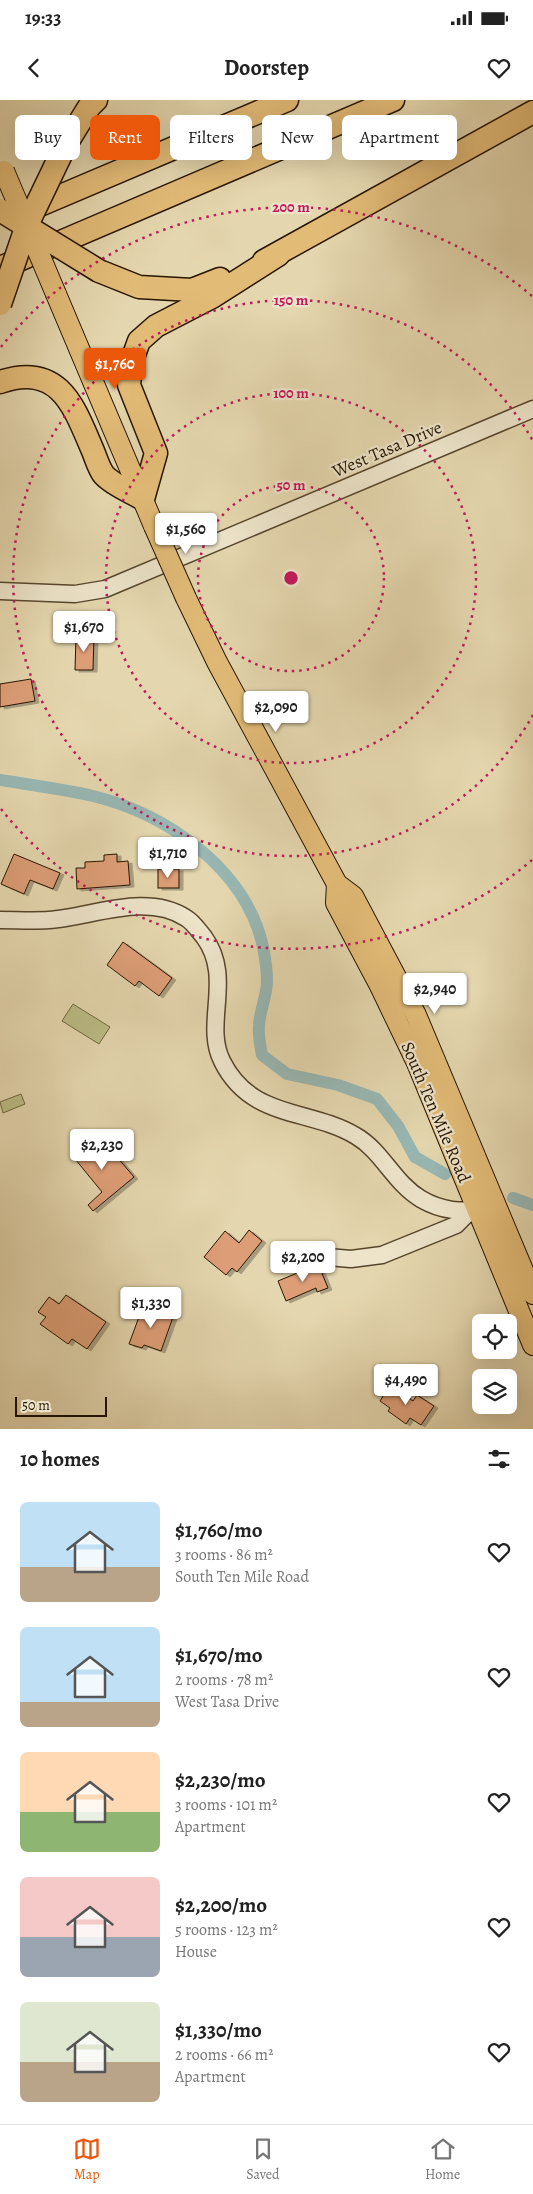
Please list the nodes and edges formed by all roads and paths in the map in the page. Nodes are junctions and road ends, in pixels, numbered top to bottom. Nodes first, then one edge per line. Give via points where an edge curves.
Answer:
1 (96, 100) edge
2 (287, 100) edge
3 (393, 100) edge
4 (533, 112) edge
5 (2, 166) edge
6 (0, 210) edge
7 (0, 222) edge
8 (27, 225) junction
9 (278, 255) junction
10 (0, 268) edge
11 (0, 304) edge
12 (0, 382) edge
13 (533, 409) edge
14 (143, 499) junction
15 (0, 591) edge
16 (337, 884) junction
17 (0, 920) edge
18 (476, 1183) junction
19 (485, 1209) junction
20 (280, 1253) dead end
21 (533, 1294) edge
22 (533, 1345) edge

1 - 8 highway, bridge via 65,146
2 - 7 highway
3 - 10 highway
4 - 9 highway
5 - 8 main road, South Ten Mile Road, bridge
6 - 8 highway, bridge
8 - 9 highway, bridge via 99,271 139,287 192,290
8 - 11 highway, bridge
8 - 14 main road, South Ten Mile Road, bridge
9 - 14 highway via 212,297 156,326 139,341 128,385 156,453
12 - 14 highway via 37,378 63,391 73,404 104,475
13 - 15 street, West Tasa Drive via 105,589 75,594
14 - 16 main road, South Ten Mile Road, bridge via 217,662
16 - 18 main road, South Ten Mile Road via 353,896 416,1015
16 - 18 main road, South Ten Mile Road via 336,903 398,1022 457,1163
17 - 19 street via 50,920 128,907 161,908 186,918 209,944 215,958 217,1051 243,1090 273,1109 326,1122 356,1136 374,1150 407,1189 421,1199 453,1212
18 - 19 main road, South Ten Mile Road
19 - 20 street via 456,1225 382,1255 351,1259
19 - 21 main road, South Ten Mile Road
19 - 22 main road, South Ten Mile Road

